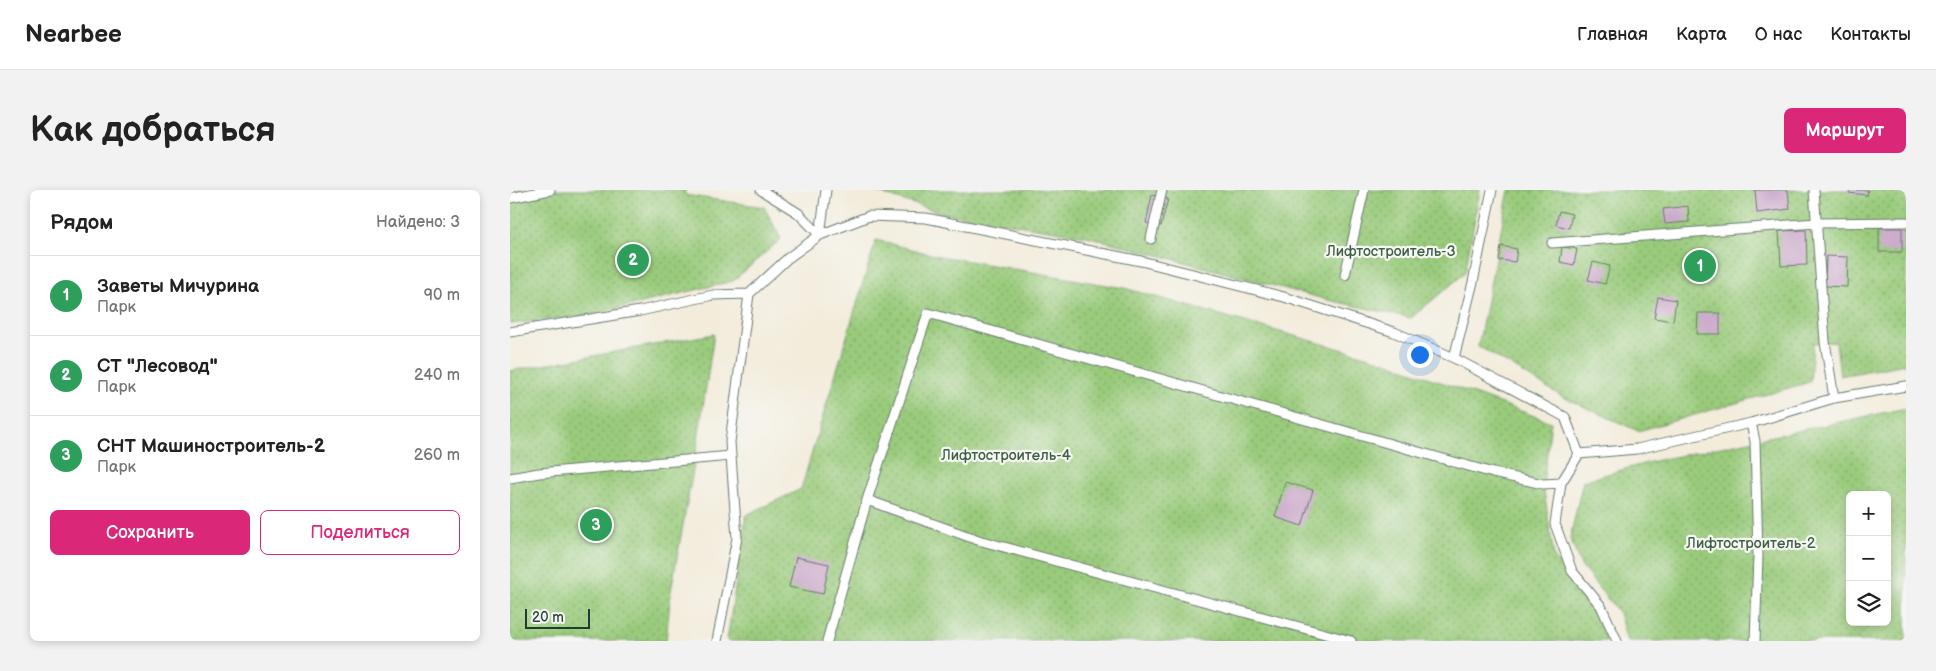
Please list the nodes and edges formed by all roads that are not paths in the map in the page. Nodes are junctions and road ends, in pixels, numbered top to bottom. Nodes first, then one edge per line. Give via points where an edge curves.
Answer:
1 (550, 190) edge
2 (761, 190) edge
3 (826, 190) edge
4 (1162, 190) edge
5 (1364, 190) edge
6 (1492, 190) edge
7 (1814, 190) edge
8 (510, 198) edge
9 (1906, 222) edge
10 (1816, 223) junction
11 (820, 235) junction
12 (1151, 239) dead end
13 (1552, 243) dead end
14 (1345, 275) dead end
15 (749, 294) junction
16 (510, 332) edge
17 (1454, 358) junction
18 (1906, 386) edge
19 (1834, 398) junction
20 (1751, 423) junction
21 (1579, 454) junction
22 (731, 456) junction
23 (510, 478) edge
24 (1561, 483) junction
25 (867, 500) junction
26 (718, 641) edge
27 (826, 641) edge
28 (1351, 641) edge
29 (1617, 641) edge
30 (1755, 641) edge

1 - 8 lane
2 - 11 lane via 798,213
3 - 11 lane
4 - 12 lane
5 - 14 lane
6 - 17 lane via 1474,282
7 - 10 lane
9 - 10 lane
10 - 13 lane
10 - 19 lane
11 - 15 lane via 788,258
11 - 17 lane via 869,216 926,218 1141,262 1284,297 1394,332
15 - 16 lane via 713,295 640,311
15 - 22 lane via 730,442
17 - 21 lane via 1565,417
18 - 19 lane
19 - 20 lane
20 - 21 lane via 1637,449
20 - 30 lane via 1755,441 1758,556
21 - 24 lane
22 - 23 lane
22 - 26 lane via 737,538
24 - 25 lane via 1542,484 1493,473 928,313
24 - 29 lane via 1555,524 1572,571 1602,606
25 - 27 lane
25 - 28 lane via 978,540

